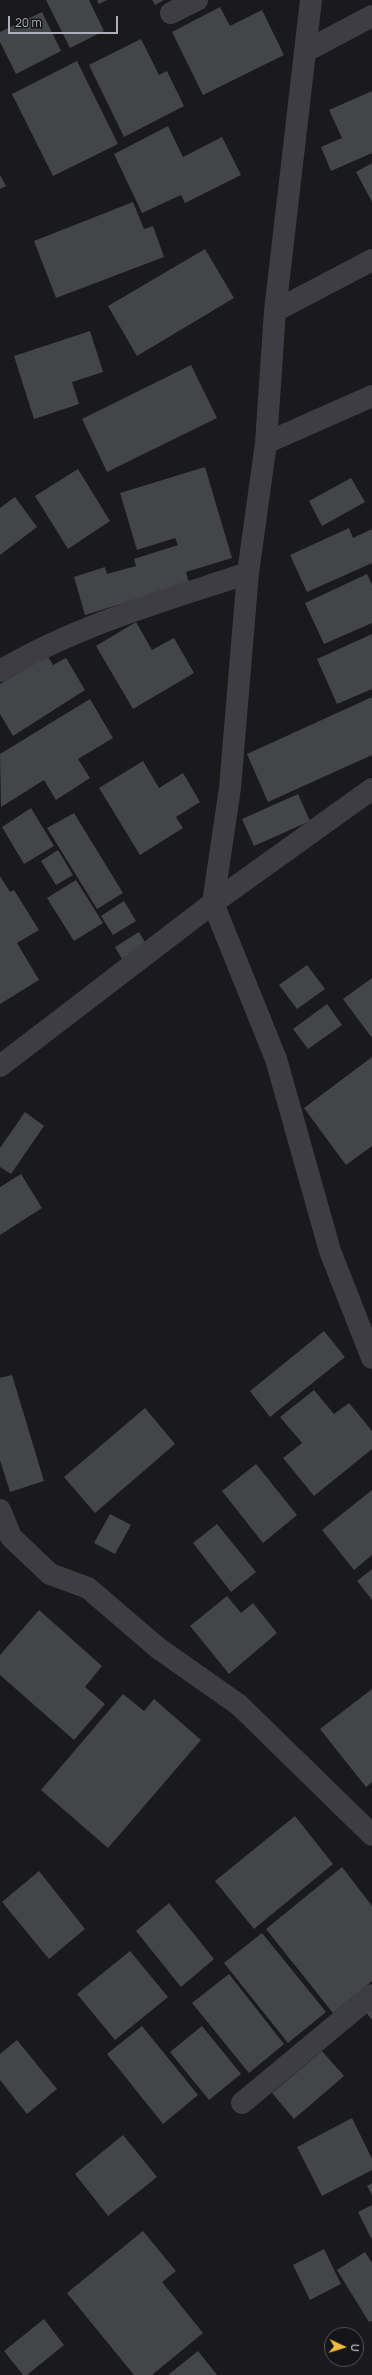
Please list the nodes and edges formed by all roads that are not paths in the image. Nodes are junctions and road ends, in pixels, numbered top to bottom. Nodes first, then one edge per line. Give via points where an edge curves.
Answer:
1 (197, 0) edge
2 (310, 0) edge
3 (170, 13) dead end
4 (372, 16) edge
5 (306, 51) junction
6 (372, 260) edge
7 (275, 310) junction
8 (372, 396) edge
9 (266, 443) junction
10 (248, 573) junction
11 (0, 671) edge
12 (372, 789) edge
13 (213, 903) junction
14 (0, 1066) edge
15 (372, 1358) edge
16 (0, 1510) edge
17 (372, 1835) edge
18 (372, 1996) edge
19 (242, 2103) dead end

1 - 3 street
2 - 5 street
4 - 5 street
5 - 7 street
6 - 7 street
7 - 9 street
8 - 9 street
9 - 10 street
10 - 11 street via 124,614 36,650
10 - 13 street via 230,788
12 - 13 street
13 - 14 street
13 - 15 street via 276,1059 330,1251
16 - 17 street via 11,1537 50,1574 88,1588 158,1648 239,1704
18 - 19 street

